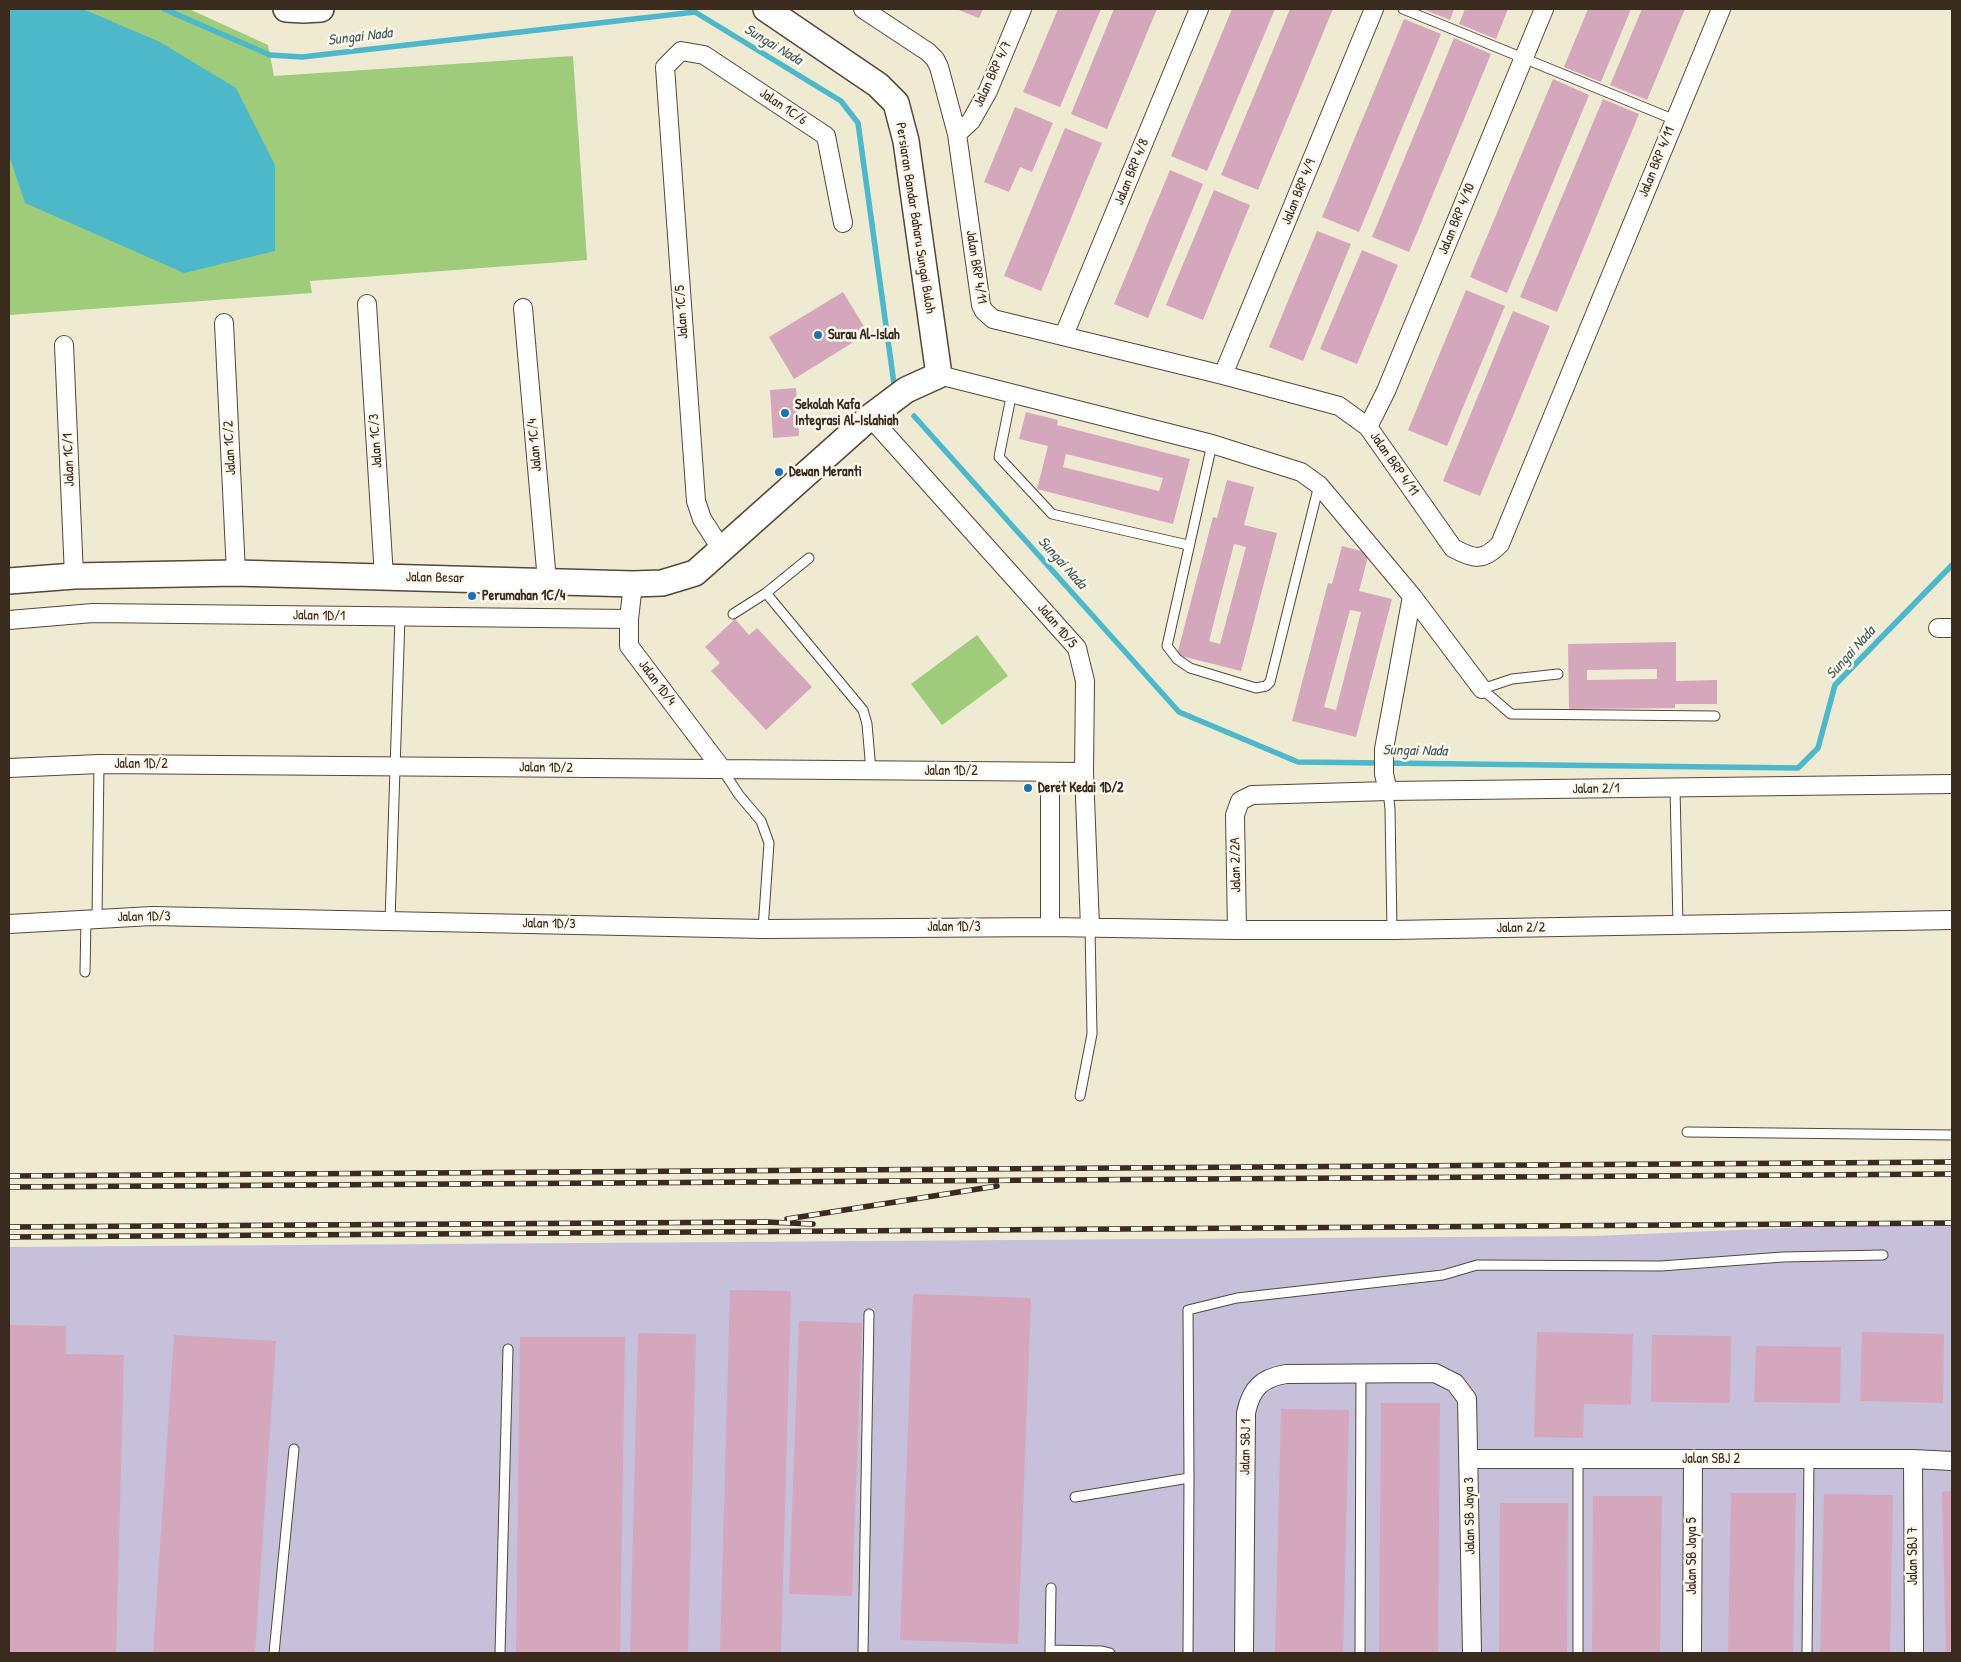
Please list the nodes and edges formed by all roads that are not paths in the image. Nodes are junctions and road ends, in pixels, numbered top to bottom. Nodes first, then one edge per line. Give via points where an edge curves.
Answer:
1 (286, 9) edge
2 (321, 9) edge
3 (766, 9) edge
4 (863, 9) edge
5 (1022, 9) edge
6 (1199, 9) edge
7 (1374, 9) edge
8 (1404, 9) edge
9 (1544, 9) edge
10 (1721, 9) edge
11 (1524, 58) junction
12 (665, 67) joint
13 (1675, 120) junction
14 (957, 134) junction
15 (842, 222) dead end
16 (367, 304) dead end
17 (523, 308) dead end
18 (224, 322) dead end
19 (1064, 335) junction
20 (64, 344) dead end
21 (939, 375) junction
22 (1223, 375) junction
23 (1012, 392) junction
24 (870, 417) junction
25 (1368, 427) junction
26 (1212, 444) junction
27 (1319, 485) junction
28 (1188, 545) junction
29 (722, 550) junction
30 (809, 558) dead end
31 (236, 573) junction
32 (74, 576) junction
33 (384, 577) junction
34 (9, 581) edge
35 (547, 581) junction
36 (634, 584) junction
37 (766, 593) junction
38 (1412, 596) junction
39 (733, 614) dead end
40 (400, 617) junction
41 (629, 619) junction
42 (9, 620) edge
43 (1558, 674) dead end
44 (1482, 688) junction
45 (1716, 716) dead end
46 (99, 764) junction
47 (395, 766) junction
48 (9, 768) edge
49 (722, 769) junction
50 (871, 770) junction
51 (1050, 772) junction
52 (1084, 772) junction
53 (1386, 782) junction
54 (1952, 784) edge
55 (1675, 788) junction
56 (1240, 801) joint
57 (91, 918) junction
58 (390, 920) junction
59 (1952, 920) edge
60 (9, 924) edge
61 (1678, 926) junction
62 (1050, 927) junction
63 (1090, 927) junction
64 (763, 928) junction
65 (1236, 930) junction
66 (1392, 930) junction
67 (85, 972) dead end
68 (1080, 1096) dead end
69 (1687, 1132) dead end
70 (1952, 1135) edge
71 (1883, 1255) dead end
72 (869, 1314) dead end
73 (508, 1350) dead end
74 (1361, 1374) junction
75 (1455, 1383) joint
76 (294, 1449) dead end
77 (1470, 1459) junction
78 (1578, 1459) junction
79 (1809, 1459) junction
80 (1913, 1459) junction
81 (1693, 1460) junction
82 (1952, 1460) edge
83 (1189, 1478) junction
84 (1075, 1497) dead end
85 (1051, 1588) dead end
86 (1050, 1651) edge
87 (274, 1653) edge
88 (500, 1653) edge
89 (863, 1653) edge
90 (1110, 1653) edge
91 (1188, 1653) edge
92 (1244, 1653) edge
93 (1360, 1653) edge
94 (1472, 1653) edge
95 (1578, 1653) edge
96 (1692, 1653) edge
97 (1807, 1653) edge
98 (1914, 1653) edge

1 - 2 street
3 - 21 street, Persiaran Bandar Baharu Sungai Buloh via 878,85 896,103 906,141
4 - 14 street, Jalan BRP 4/11 via 935,59
5 - 14 street, Jalan BRP 4/7 via 988,91 971,121
6 - 19 street, Jalan BRP 4/8
7 - 22 street, Jalan BRP 4/9
8 - 11 lane
9 - 11 street, Jalan BRP 4/10
10 - 13 street, Jalan BRP 4/11
11 - 13 lane
11 - 25 street, Jalan BRP 4/10 via 1386,391
12 - 15 street, Jalan 1C/6 via 681,51 704,55 826,136
12 - 29 street, Jalan 1C/5 via 696,501 702,519
13 - 25 street, Jalan BRP 4/11 via 1500,544 1491,553 1479,558 1453,548
14 - 19 street, Jalan BRP 4/11 via 980,305 993,319
16 - 33 street, Jalan 1C/3
17 - 35 street, Jalan 1C/4
18 - 31 street, Jalan 1C/2
19 - 22 street, Jalan BRP 4/11
20 - 32 street, Jalan 1C/1
21 - 23 street
21 - 24 street, Jalan Besar via 906,390
22 - 25 street, Jalan BRP 4/11 via 1339,406
23 - 26 street
23 - 28 lane via 999,458 1052,514
24 - 29 street, Jalan Besar
24 - 52 street, Jalan 1D/5 via 1078,648 1085,682
26 - 27 street via 1301,472
26 - 28 lane
27 - 28 lane via 1270,682 1266,686 1256,688 1190,668 1166,646
27 - 38 street
29 - 36 street, Jalan Besar via 695,573 662,583
30 - 37 lane
31 - 32 street, Jalan Besar
31 - 33 street, Jalan Besar
32 - 34 street, Jalan Besar
33 - 35 street, Jalan Besar
35 - 36 street, Jalan Besar
36 - 41 street, Jalan 1D/4
37 - 39 lane
37 - 50 lane via 863,710
38 - 44 street
38 - 53 street via 1384,749
40 - 41 street, Jalan 1D/1
40 - 42 street, Jalan 1D/1 via 93,613
40 - 47 lane
41 - 49 street, Jalan 1D/4 via 629,646
43 - 44 lane via 1512,679
44 - 45 lane via 1511,714
46 - 47 street, Jalan 1D/2
46 - 48 street, Jalan 1D/2
46 - 57 lane
47 - 49 street, Jalan 1D/2
47 - 58 lane
49 - 50 street, Jalan 1D/2
49 - 64 lane via 761,821 769,843
50 - 51 street, Jalan 1D/2
51 - 52 street, Jalan 1D/2
51 - 62 street
52 - 63 street, Jalan 1D/5
53 - 55 street, Jalan 2/1
53 - 56 street, Jalan 2/1 via 1252,795
53 - 66 lane via 1390,809
54 - 55 street, Jalan 2/1
55 - 61 lane
56 - 65 street, Jalan 2/2A via 1235,815
57 - 58 street, Jalan 1D/3
57 - 60 street, Jalan 1D/3
57 - 67 lane
58 - 64 street, Jalan 1D/3
59 - 61 street, Jalan 2/2
61 - 66 street, Jalan 2/2
62 - 63 street, Jalan 1D/3
62 - 64 street, Jalan 1D/3
63 - 65 street, Jalan 2/2
63 - 68 lane via 1092,1034
65 - 66 street, Jalan 2/2
69 - 70 lane
71 - 83 lane via 1783,1257 1661,1266 1477,1265 1443,1275 1237,1298 1188,1310
72 - 89 lane
73 - 88 lane
74 - 75 street, Jalan SBJ 1 via 1435,1372
74 - 92 street, Jalan SBJ 1 via 1274,1376 1254,1390 1249,1401 1246,1414
74 - 93 lane
75 - 77 street, Jalan SB Jaya 3 via 1467,1399
76 - 87 lane
77 - 78 street, Jalan SBJ 2
77 - 94 street, Jalan SB Jaya 3
78 - 81 street, Jalan SBJ 2
78 - 95 lane
79 - 80 street, Jalan SBJ 2
79 - 81 street, Jalan SBJ 2
79 - 97 lane
80 - 82 street, Jalan SBJ 2
80 - 98 street, Jalan SBJ 7
81 - 96 street, Jalan SB Jaya 5
83 - 84 lane
83 - 91 lane
85 - 86 lane
86 - 90 lane

